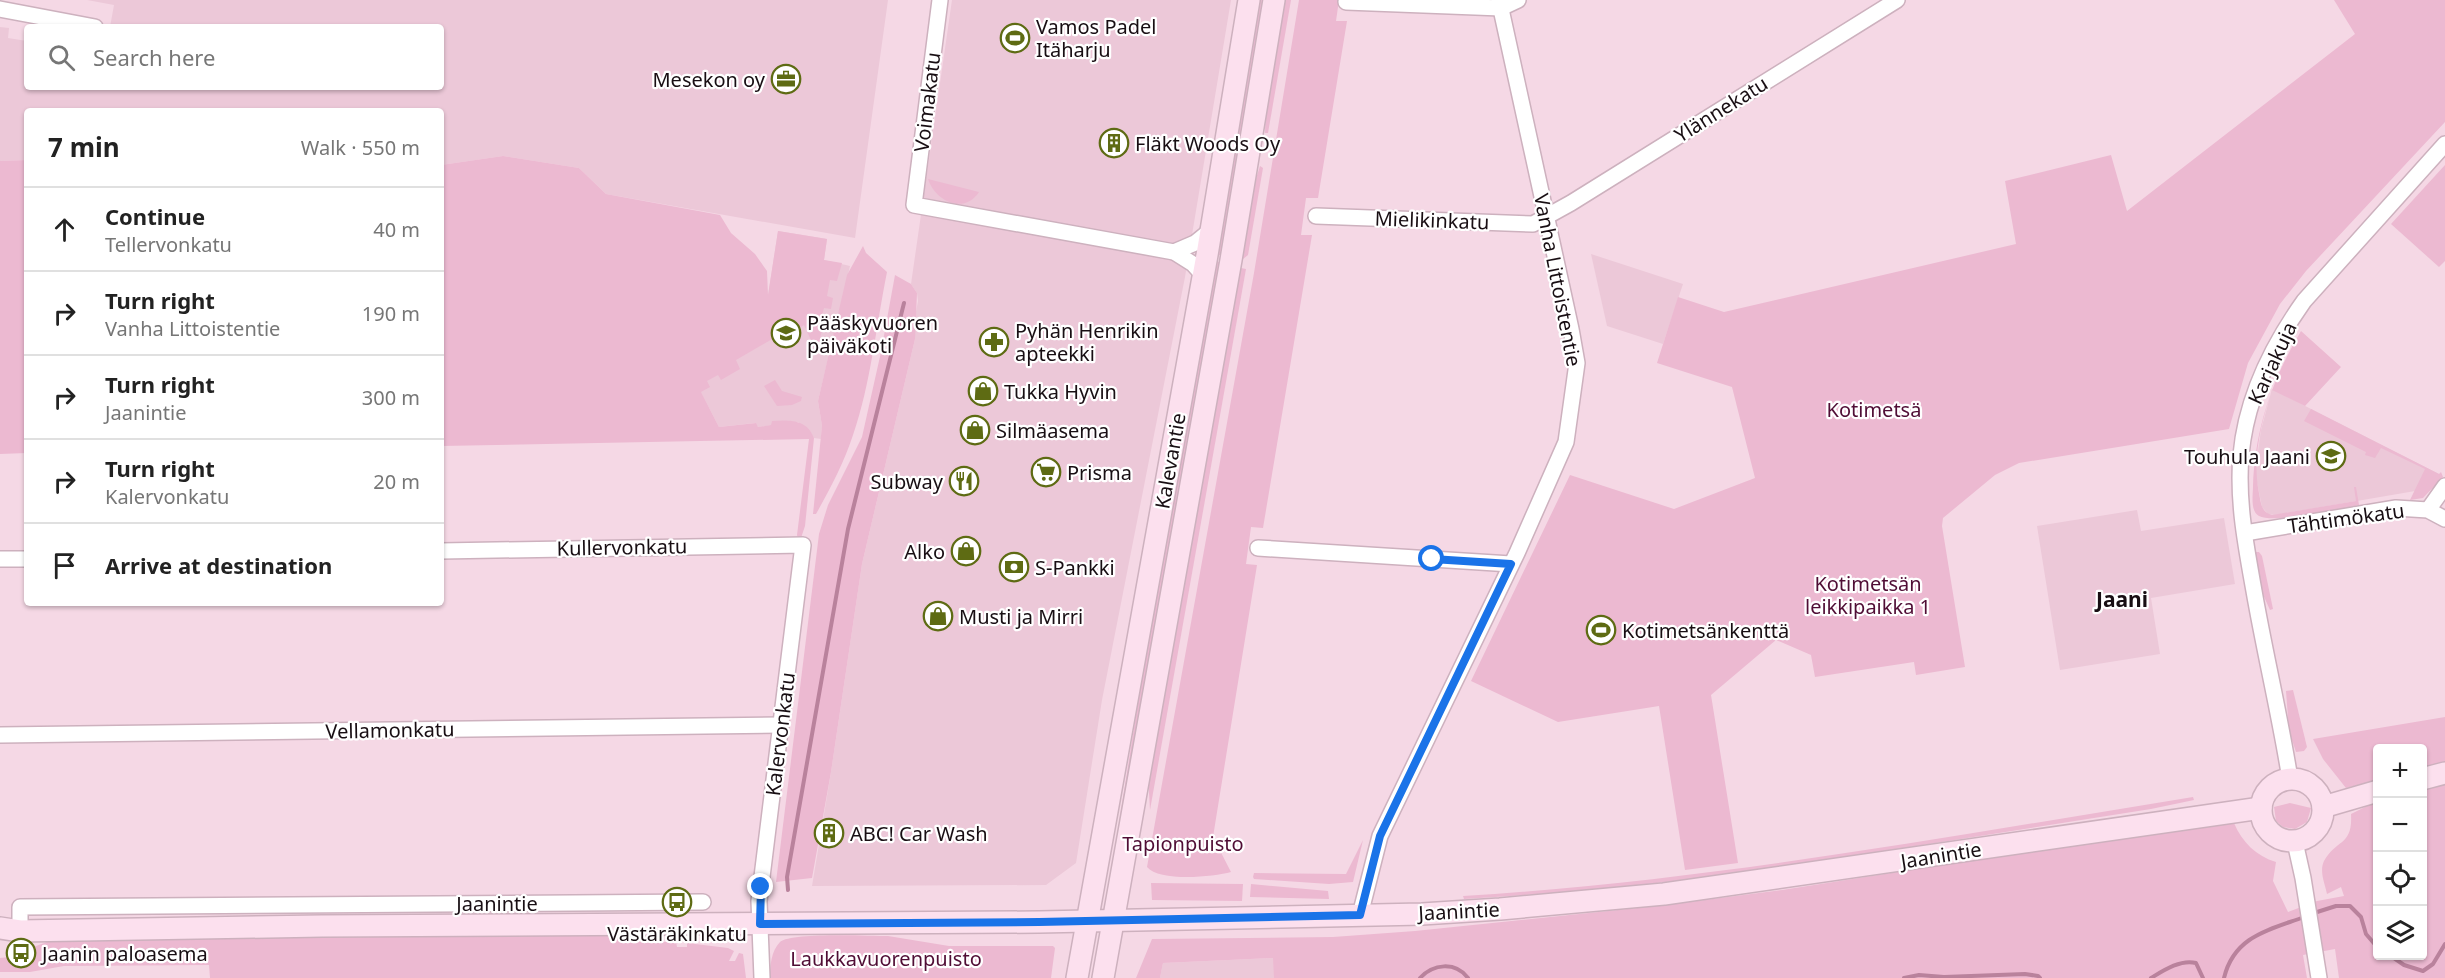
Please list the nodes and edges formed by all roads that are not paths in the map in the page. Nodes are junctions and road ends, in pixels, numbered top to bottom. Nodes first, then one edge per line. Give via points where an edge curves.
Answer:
1 (940, 0) edge
2 (1249, 0) edge
3 (1274, 0) edge
4 (1518, 0) edge
5 (1897, 0) edge
6 (1346, 2) dead end
7 (1500, 4) edge
8 (0, 9) edge
9 (79, 24) edge
10 (2445, 144) edge
11 (1316, 216) dead end
12 (1546, 216) junction
13 (1211, 230) junction
14 (1174, 252) junction
15 (1203, 275) junction
16 (2445, 486) edge
17 (2428, 510) junction
18 (2445, 519) edge
19 (2245, 533) junction
20 (803, 544) joint
21 (1258, 548) dead end
22 (444, 551) edge
23 (0, 559) edge
24 (24, 559) edge
25 (1511, 564) junction
26 (781, 725) junction
27 (0, 735) edge
28 (2445, 773) edge
29 (2427, 778) edge
30 (2290, 779) junction
31 (2373, 792) edge
32 (2323, 807) junction
33 (2261, 808) junction
34 (2295, 842) junction
35 (651, 902) junction
36 (703, 902) dead end
37 (321, 905) junction
38 (1360, 915) junction
39 (1113, 920) junction
40 (1086, 921) junction
41 (651, 924) junction
42 (760, 924) junction
43 (322, 926) junction
44 (10, 930) edge
45 (0, 938) edge
46 (762, 978) edge
47 (1077, 978) edge
48 (1102, 978) edge
49 (2319, 978) edge

1 - 14 street, Voimakatu via 914,205
2 - 13 main road, Kalevantie
3 - 39 main road, Kalevantie
4 - 7 street
5 - 12 street, Ylännekatu
6 - 7 street
7 - 12 street, Vanha Littoistentie
8 - 9 street
10 - 19 street, Karjakuja via 2304,301 2271,353 2257,386 2241,454
11 - 12 street, Mielikinkatu via 1533,224
12 - 25 street, Vanha Littoistentie via 1577,363 1576,386 1566,442
13 - 14 street via 1196,243
13 - 15 main road, Kalevantie
14 - 15 street
15 - 40 main road, Kalevantie
16 - 17 street
17 - 18 street, Tähtimökatu
17 - 19 street, Tähtimökatu via 2396,508
19 - 30 street, Karjakuja
20 - 22 street, Kullervonkatu
20 - 26 street, Kalervonkatu
21 - 25 street
23 - 24 street
25 - 38 street, Vanha Littoistentie via 1380,836
26 - 27 street, Vellamonkatu
26 - 42 street, Kalervonkatu via 759,902
28 - 29 main road
30 - 32 main road via 2302,780 2315,788
30 - 33 main road via 2271,787
31 - 32 main road
32 - 34 main road via 2316,831
33 - 34 main road via 2267,830 2280,839
33 - 38 main road, Jaanintie via 1664,894 1500,909
34 - 49 street
35 - 36 street, Jaanintie
35 - 37 street, Jaanintie
35 - 41 street
37 - 43 street
37 - 44 street, Jaanintie via 20,907
38 - 39 main road, Jaanintie
39 - 40 main road, Jaanintie
39 - 48 main road, Kalevantie
40 - 42 main road, Jaanintie
40 - 47 main road, Kalevantie
41 - 42 main road, Jaanintie
41 - 43 main road, Jaanintie
42 - 46 street
43 - 44 main road, Jaanintie
44 - 45 main road, Jaanintie

